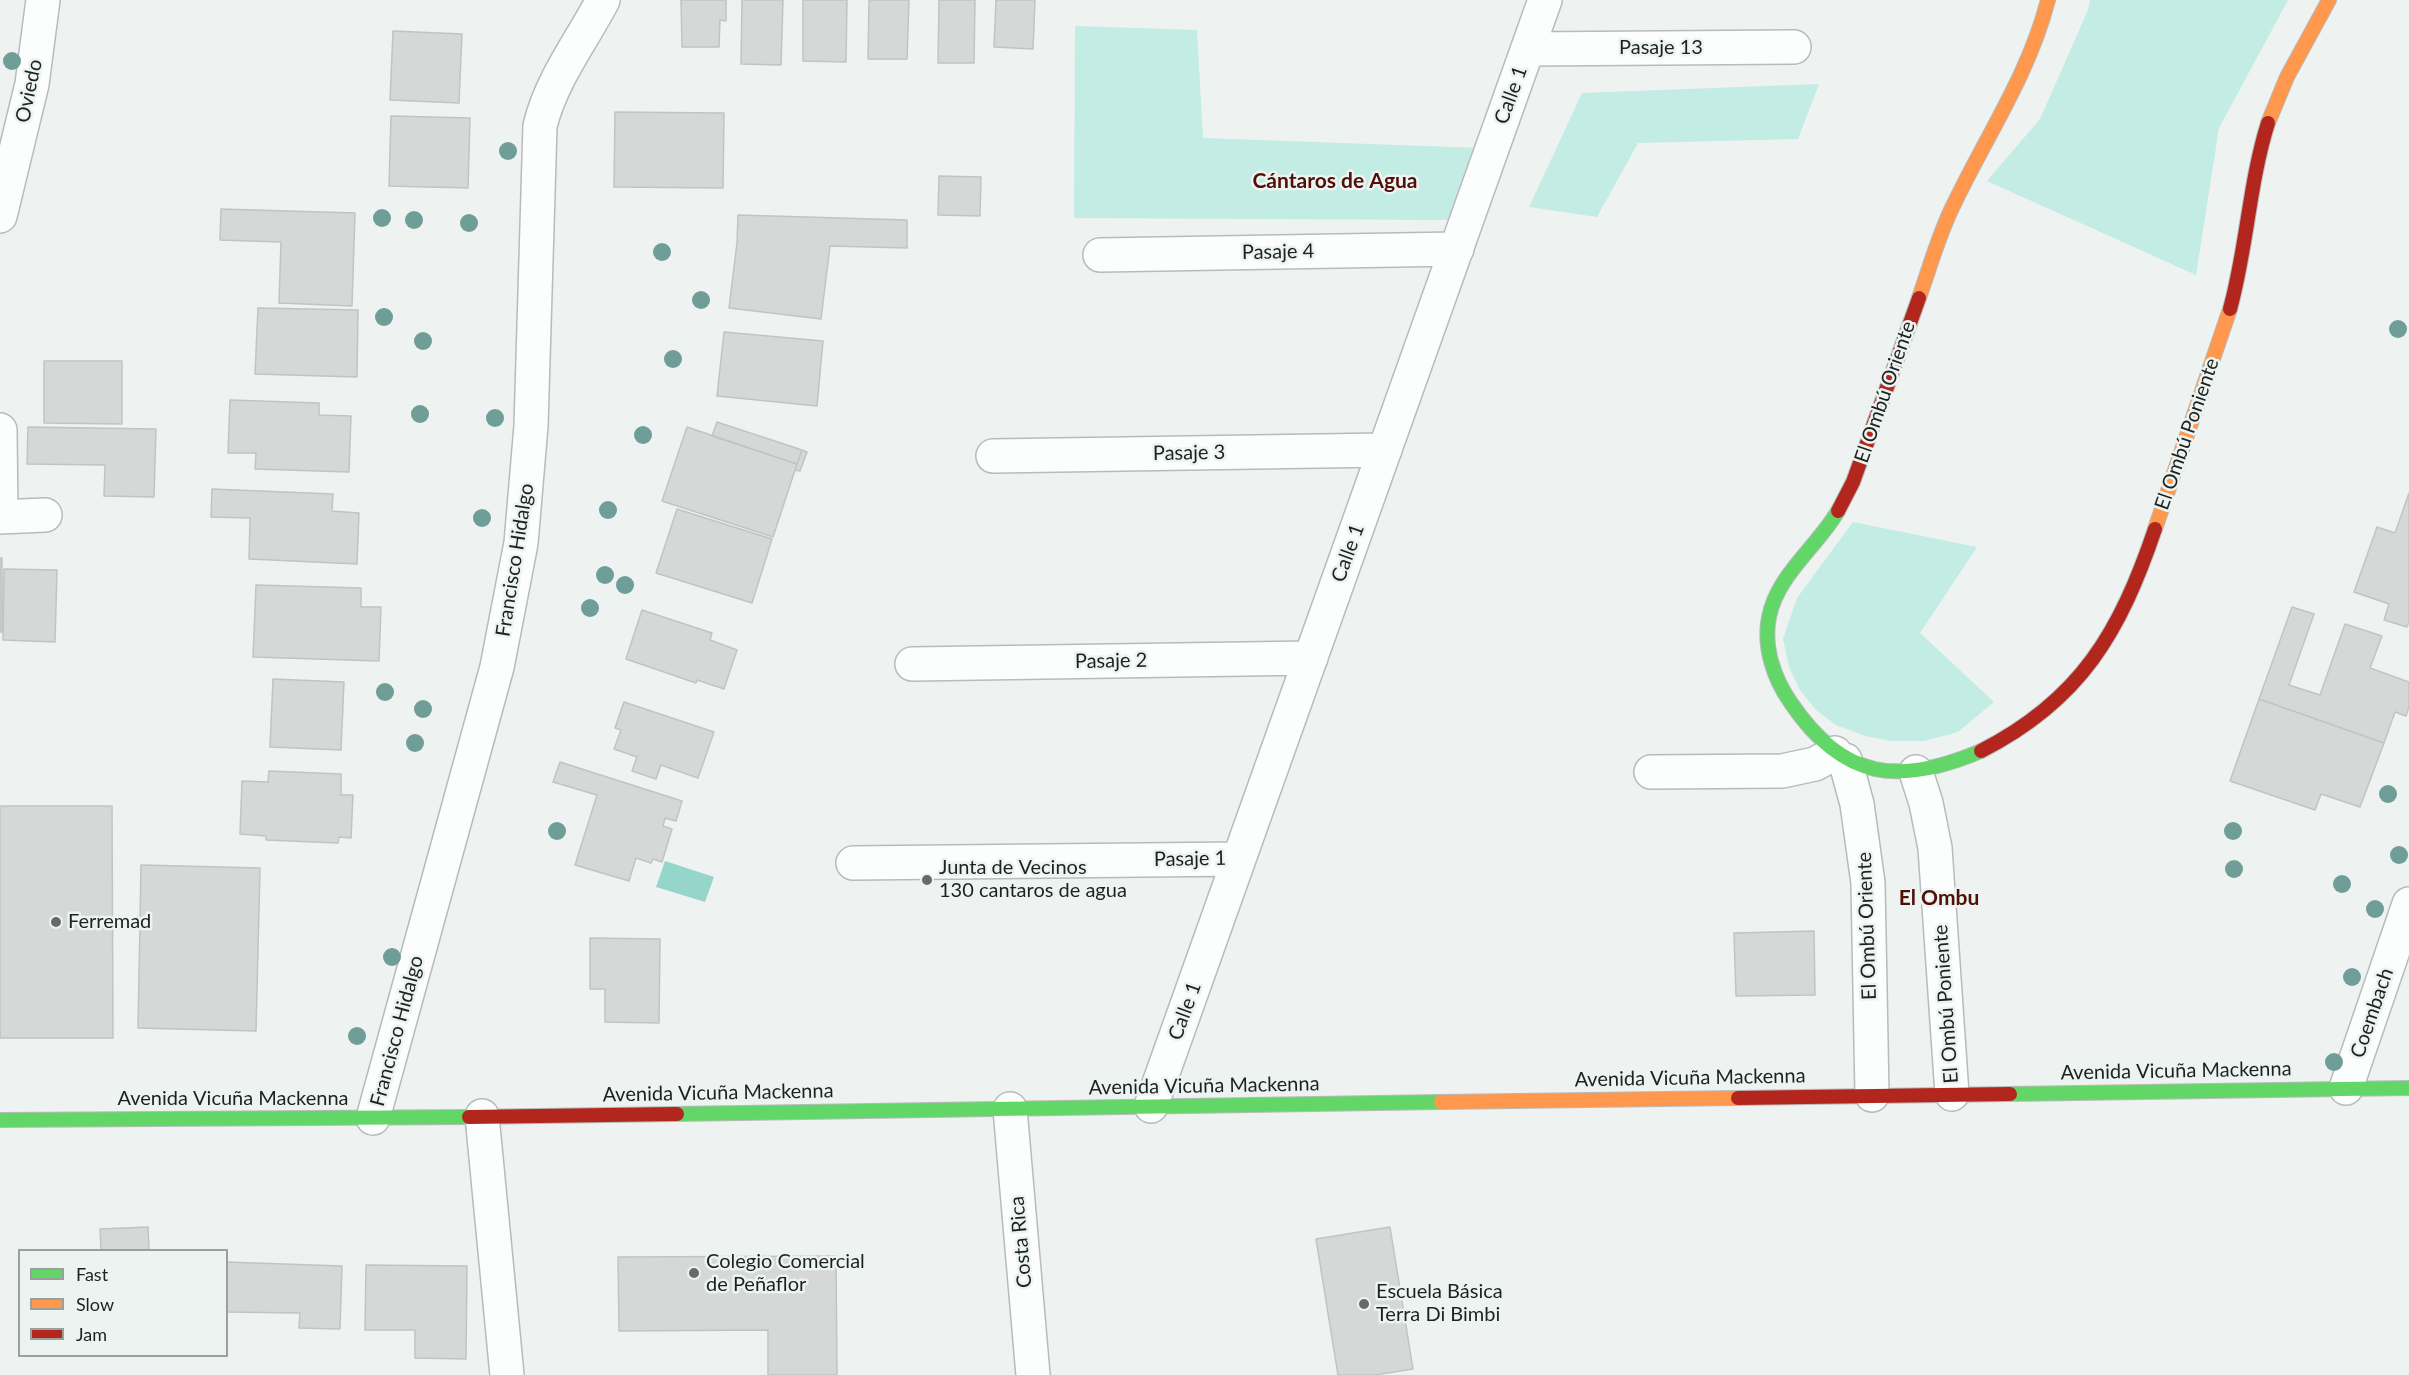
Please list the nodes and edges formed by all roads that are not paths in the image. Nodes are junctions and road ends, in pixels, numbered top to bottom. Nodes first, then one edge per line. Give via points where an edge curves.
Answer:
1 (44, 0) edge
2 (603, 0) edge
3 (1545, 0) edge
4 (2048, 0) edge
5 (2329, 0) edge
6 (1794, 47) dead end
7 (1528, 49) junction
8 (0, 216) edge
9 (1456, 249) junction
10 (1100, 255) dead end
11 (0, 429) edge
12 (1385, 450) junction
13 (993, 456) dead end
14 (45, 515) dead end
15 (0, 517) edge
16 (1311, 658) junction
17 (912, 664) dead end
18 (1840, 756) junction
19 (1883, 771) joint
20 (1651, 772) dead end
21 (1916, 772) junction
22 (1239, 859) junction
23 (853, 863) dead end
24 (2409, 904) edge
25 (2346, 1088) junction
26 (2409, 1088) edge
27 (1952, 1094) junction
28 (1872, 1095) junction
29 (1151, 1106) junction
30 (1010, 1109) junction
31 (482, 1116) junction
32 (374, 1118) junction
33 (0, 1119) edge
34 (507, 1375) edge
35 (1033, 1375) edge

1 - 8 street, Oviedo via 32,84
2 - 32 street, Francisco Hidalgo via 554,86 540,126 534,381 521,543 496,667
3 - 7 street, Calle 1
4 - 18 main road, El Ombú Oriente via 2022,78 1952,207 1853,482 1840,510 1789,574 1768,619 1767,643 1780,687 1808,726
5 - 21 main road, El Ombú Poniente via 2281,89 2268,122 2256,167 2245,246 2224,329 2120,616 2077,681 2049,708 1990,747
6 - 7 street, Pasaje 13
7 - 9 street, Calle 1
9 - 10 street, Pasaje 4
9 - 12 street, Calle 1
11 - 15 street
12 - 13 street, Pasaje 3
12 - 16 street, Calle 1
14 - 15 street
16 - 17 street, Pasaje 2
16 - 22 street, Calle 1
18 - 19 main road, El Ombú Oriente
18 - 20 street via 1782,771
18 - 28 street, El Ombú Oriente via 1857,804 1868,883
19 - 21 main road, El Ombú Poniente
21 - 27 street, El Ombú Poniente via 1935,848
22 - 23 street, Pasaje 1
22 - 29 street, Calle 1
24 - 25 street, Coembach
25 - 26 main road, Avenida Vicuña Mackenna
25 - 27 main road, Avenida Vicuña Mackenna
27 - 28 main road, Avenida Vicuña Mackenna
28 - 29 main road, Avenida Vicuña Mackenna
29 - 30 main road, Avenida Vicuña Mackenna
30 - 31 main road, Avenida Vicuña Mackenna
30 - 35 street, Costa Rica
31 - 32 main road, Avenida Vicuña Mackenna
31 - 34 street
32 - 33 main road, Avenida Vicuña Mackenna

